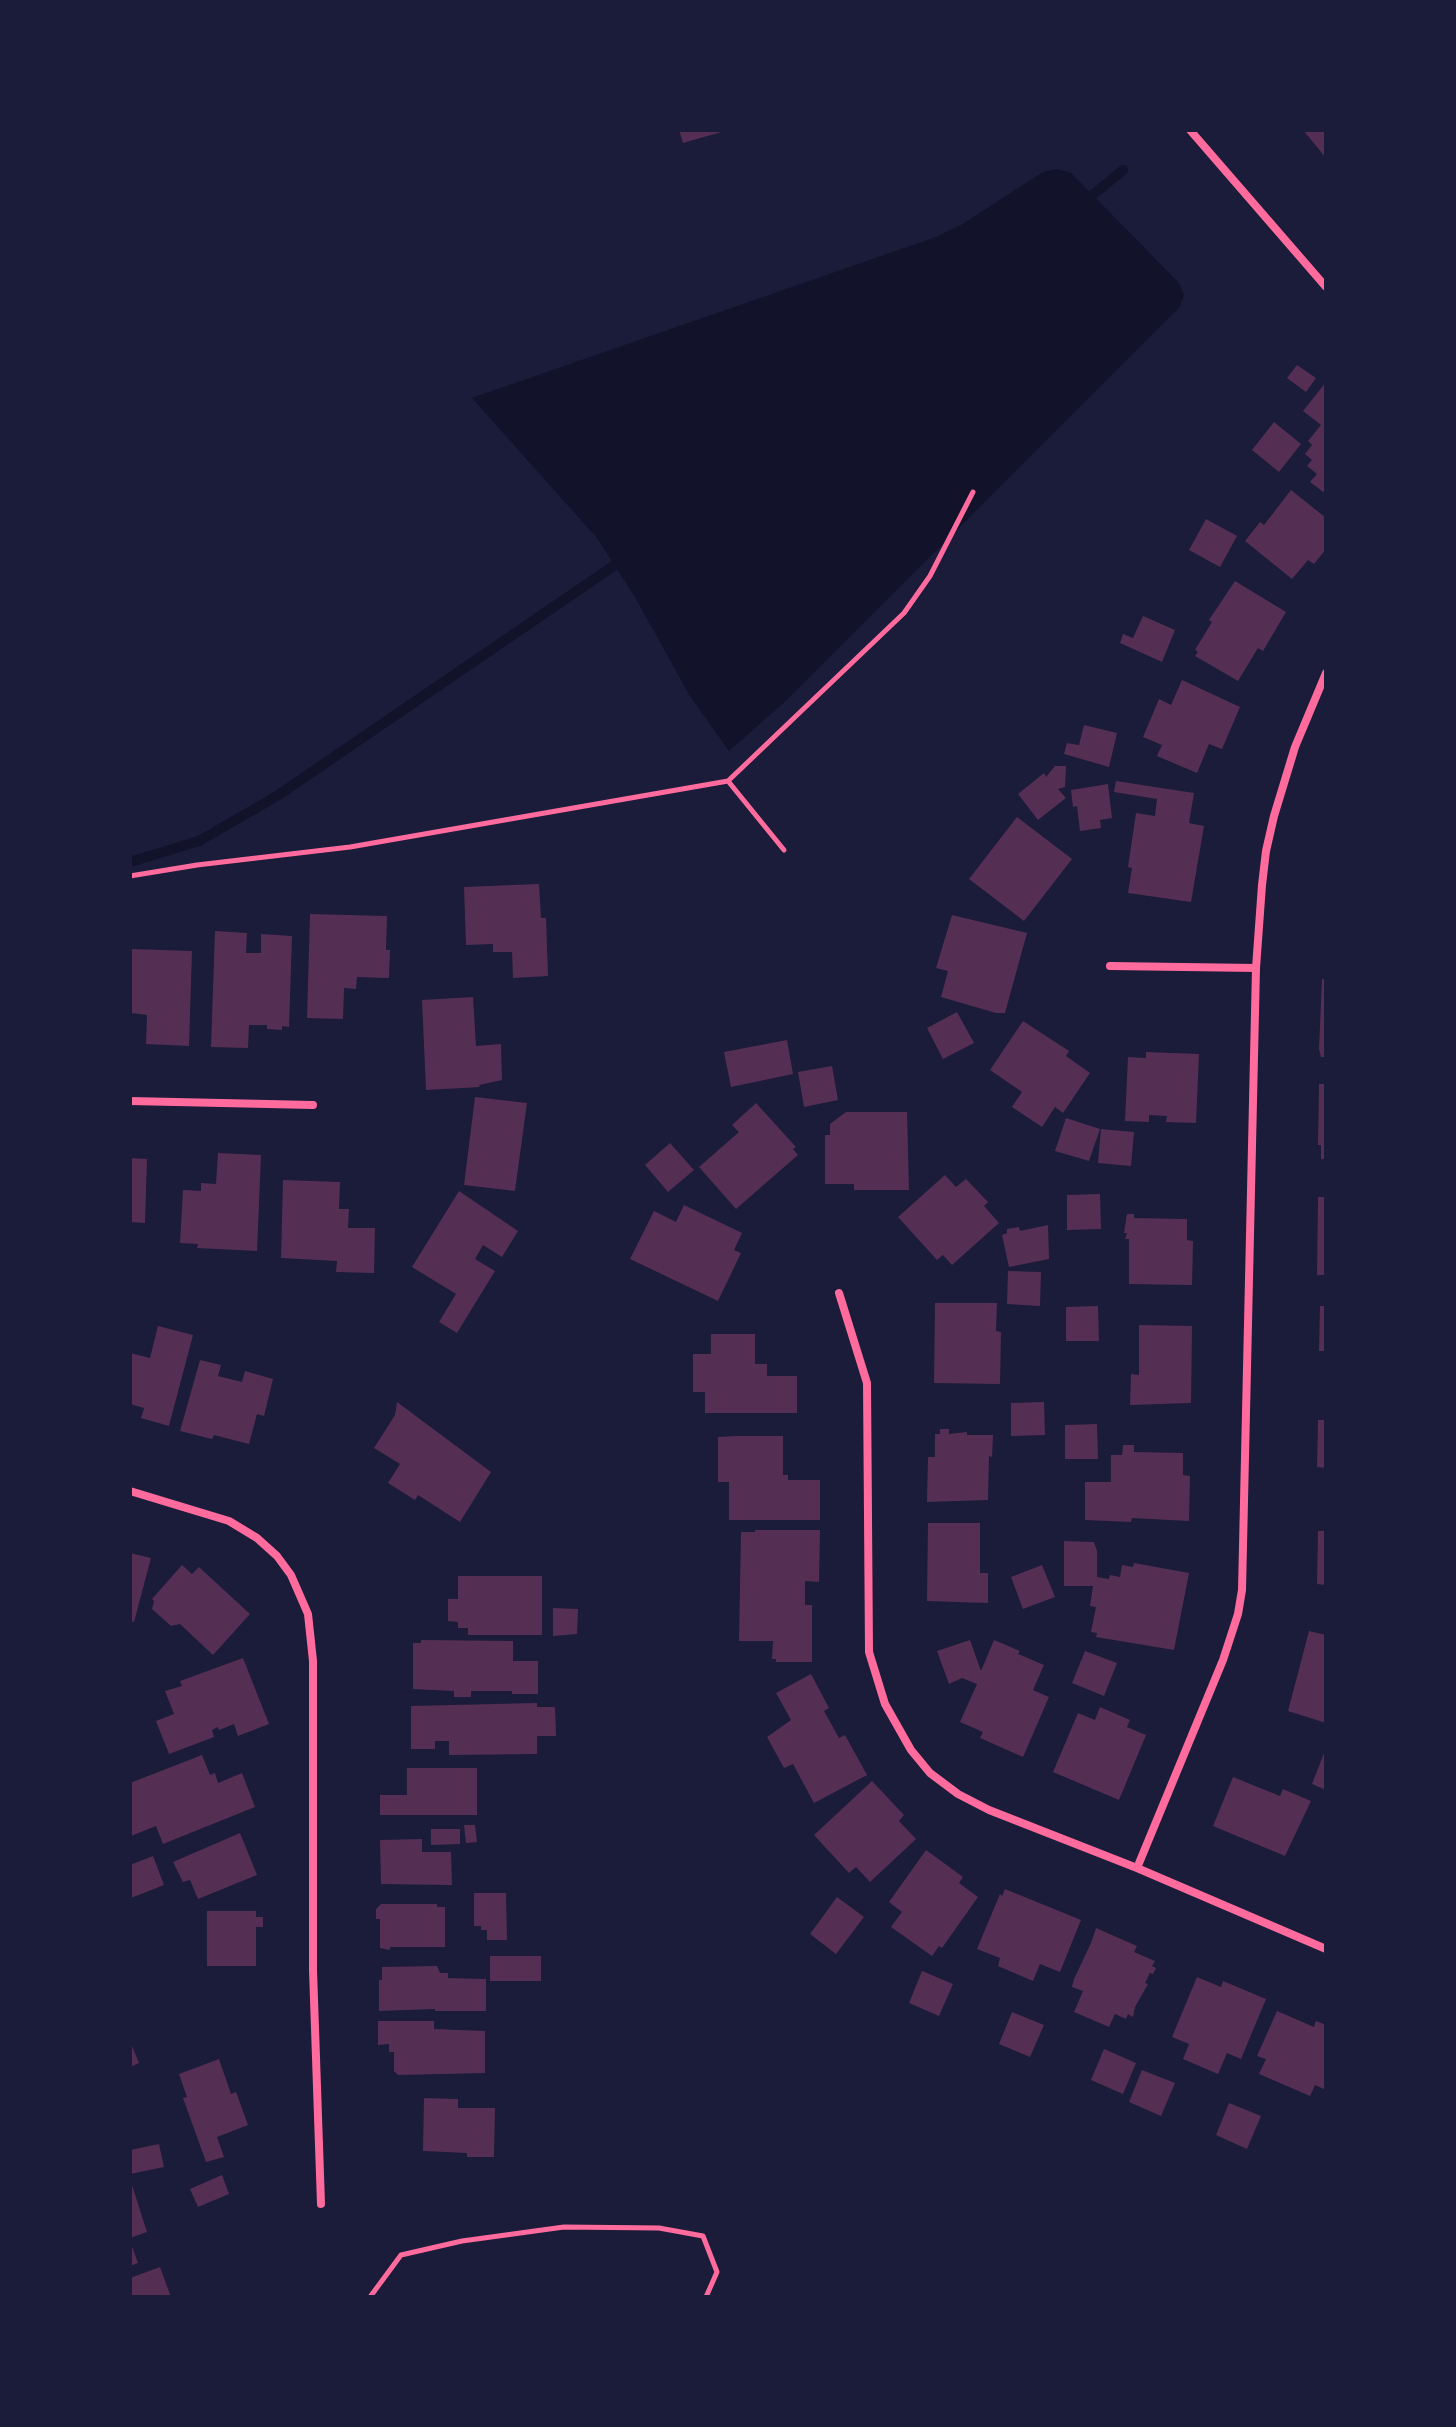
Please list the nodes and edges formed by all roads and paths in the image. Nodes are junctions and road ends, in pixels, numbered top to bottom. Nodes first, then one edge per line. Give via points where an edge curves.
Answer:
1 (1190, 130) edge
2 (1326, 287) edge
3 (973, 492) dead end
4 (1326, 673) edge
5 (728, 781) junction
6 (784, 850) dead end
7 (130, 876) edge
8 (1110, 966) dead end
9 (1256, 968) junction
10 (130, 1101) edge
11 (313, 1105) dead end
12 (839, 1293) dead end
13 (130, 1491) edge
14 (1137, 1868) junction
15 (1326, 1949) edge
16 (321, 2204) dead end
17 (370, 2297) edge
18 (706, 2297) edge

1 - 2 street
3 - 5 path via 930,576 904,613
4 - 9 street via 1295,747 1266,851
5 - 6 path
5 - 7 path via 350,847
8 - 9 street
9 - 14 street via 1242,1590 1223,1660
10 - 11 street
12 - 14 street via 867,1383 867,1618 869,1652 885,1704 911,1750 958,1794
13 - 16 street via 229,1521 257,1538 291,1575 308,1614
14 - 15 street
17 - 18 path via 401,2255 564,2227 659,2228 703,2236 717,2272

